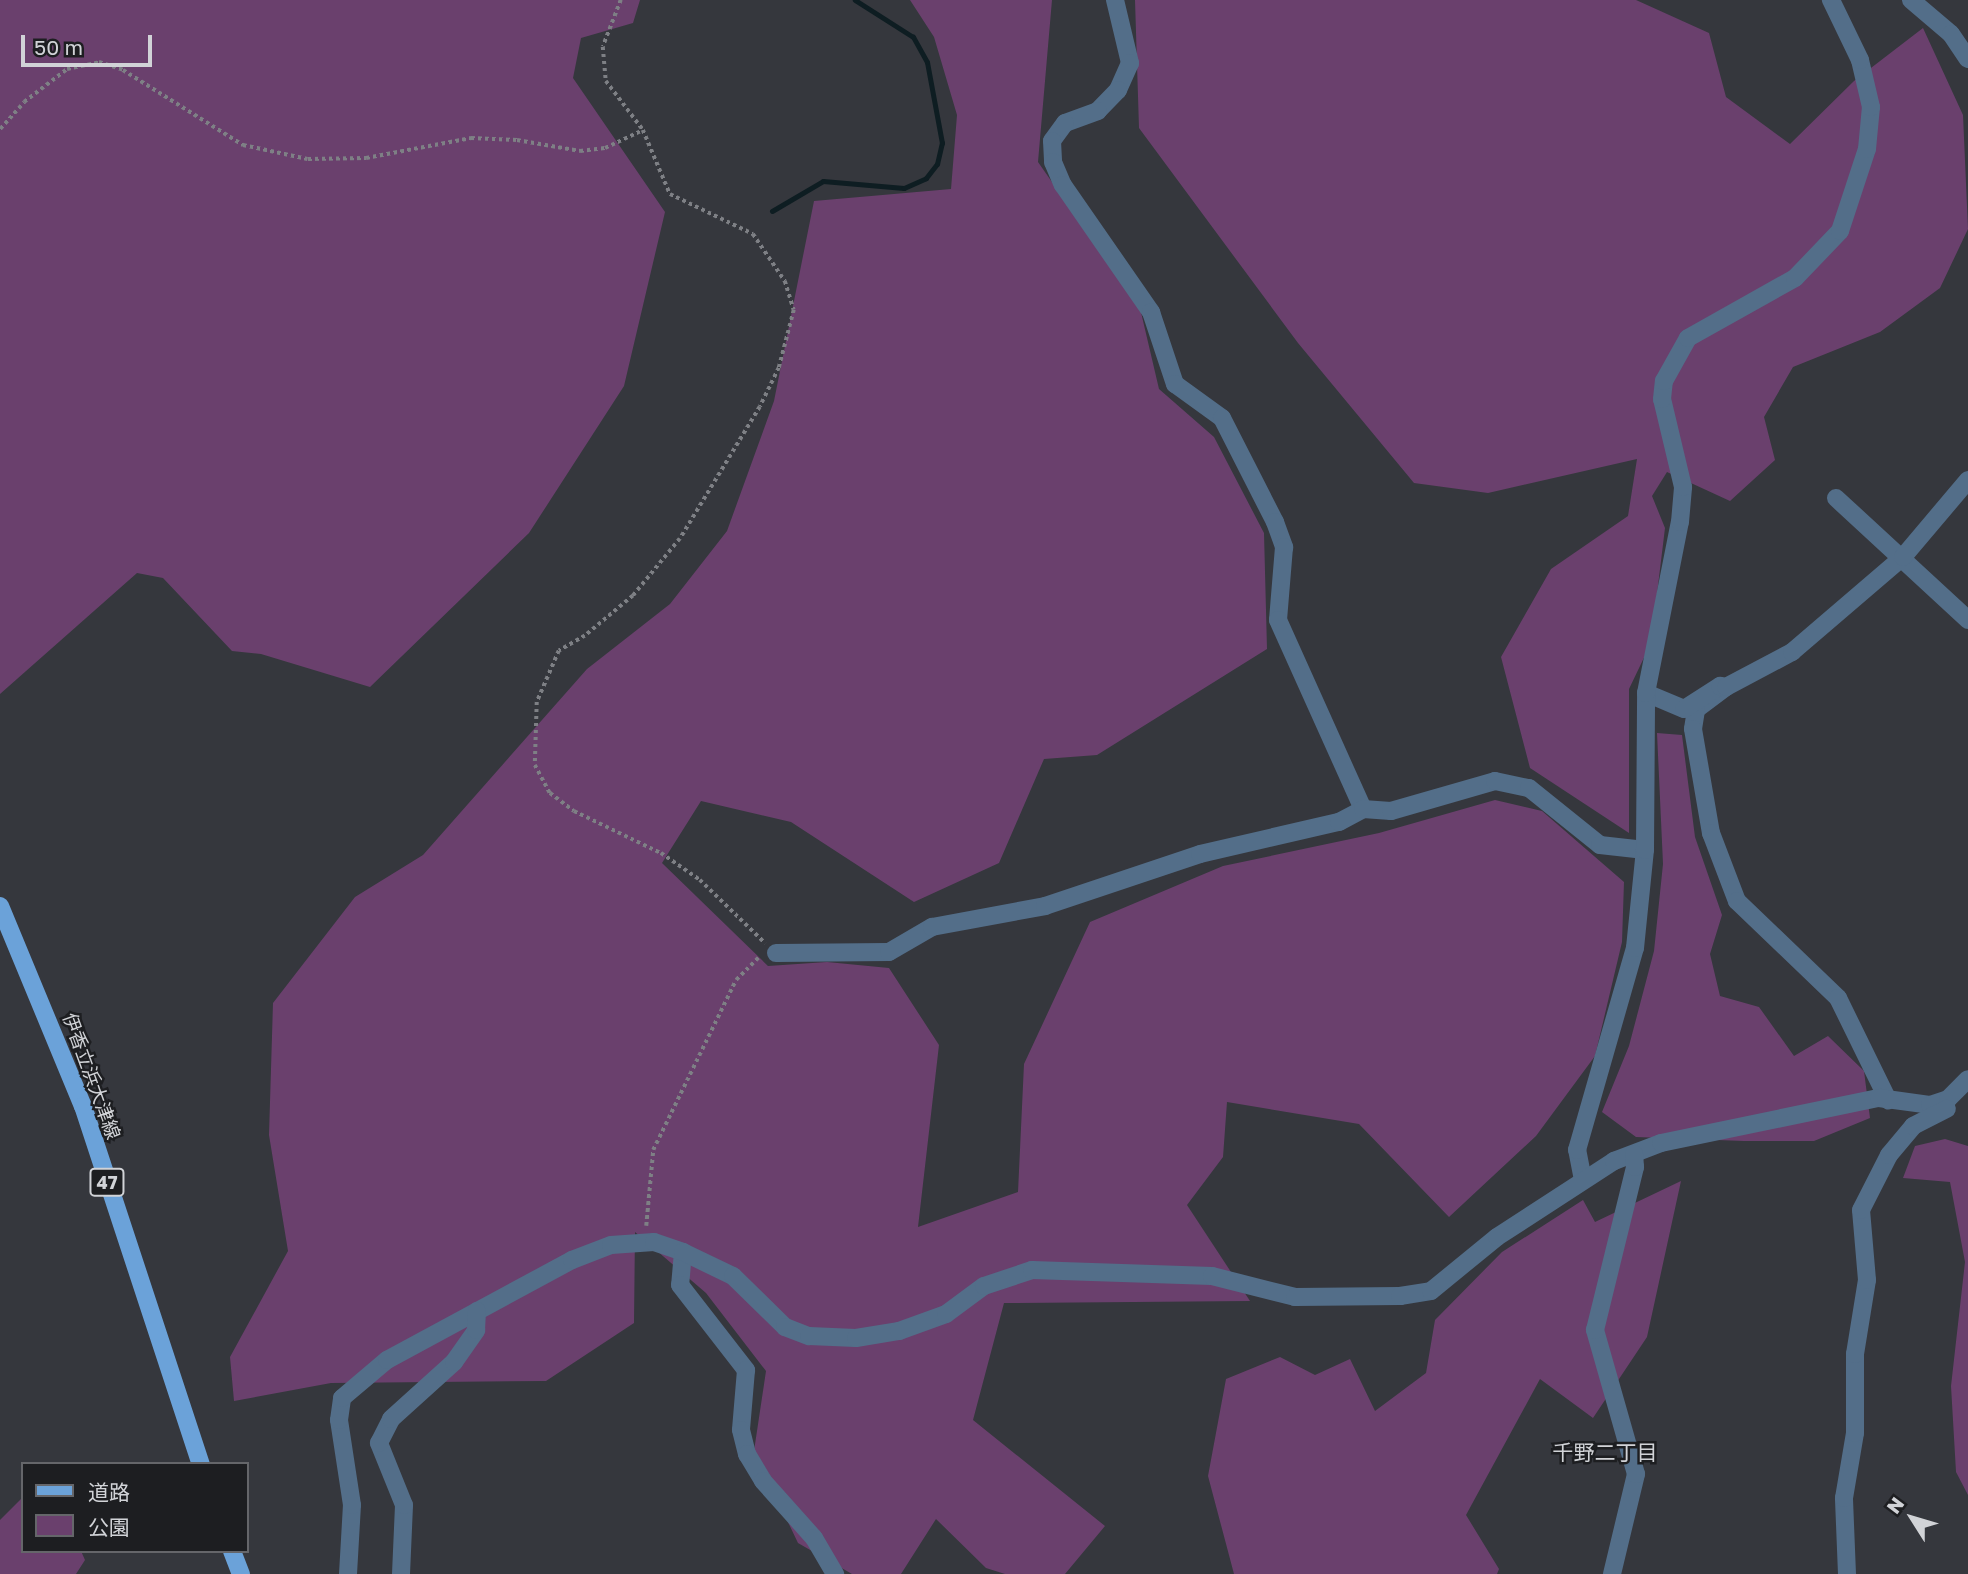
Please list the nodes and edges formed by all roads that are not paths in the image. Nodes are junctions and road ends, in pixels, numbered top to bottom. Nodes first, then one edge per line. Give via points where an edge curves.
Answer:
1 (1115, 0) edge
2 (1831, 0) edge
3 (1911, 0) edge
4 (1968, 58) edge
5 (1968, 480) edge
6 (1836, 498) dead end
7 (1903, 557) junction
8 (1968, 620) edge
9 (1726, 687) junction
10 (1646, 693) junction
11 (1363, 809) junction
12 (1645, 850) junction
13 (0, 906) edge
14 (776, 953) road end
15 (1967, 1083) edge
16 (1888, 1100) junction
17 (1634, 1154) junction
18 (1583, 1180) junction
19 (683, 1252) junction
20 (477, 1311) junction
21 (200, 1462) edge
22 (233, 1553) edge
23 (241, 1574) edge
24 (348, 1574) edge
25 (401, 1574) edge
26 (835, 1574) edge
27 (1612, 1574) edge
28 (1847, 1574) edge

1 - 11 street via 1130,63 1118,90 1098,111 1065,123 1052,141 1054,162 1063,185 1151,312 1175,384 1222,418 1275,522 1284,547 1278,620
2 - 10 street via 1860,60 1871,107 1867,149 1840,231 1816,260 1795,278 1688,338 1668,369 1662,399 1683,487
3 - 4 street via 1951,34
5 - 7 street
6 - 7 street
7 - 8 street
7 - 9 street via 1792,652
9 - 10 street via 1720,686 1685,709
9 - 16 street via 1696,710 1693,729 1711,833 1737,901 1838,998
10 - 12 street
11 - 12 street via 1391,811 1495,780 1530,788 1600,845
11 - 14 street via 1339,822 1200,854 1045,906 932,927 889,952
12 - 18 street via 1635,948 1577,1150
13 - 21 main road, 伊香立浜大津線 / 47 via 83,1106
15 - 16 street via 1930,1105
15 - 28 street via 1967,1095 1951,1108 1913,1126 1889,1155 1861,1210 1867,1280 1854,1354 1855,1433 1844,1498
16 - 17 street via 1879,1098 1661,1143
17 - 18 street
17 - 27 street via 1635,1167 1595,1330 1636,1474
18 - 19 street via 1497,1237 1431,1291 1400,1296 1296,1297 1212,1276 1032,1270 984,1286 946,1314 900,1331 856,1338 809,1336 785,1327 733,1276
19 - 20 street via 645,1243 611,1245 572,1260
19 - 26 street via 680,1285 746,1370 741,1430 747,1454 764,1481 814,1538
20 - 24 street via 387,1360 342,1398 339,1420 352,1505
20 - 25 street via 476,1330 454,1362 391,1419 379,1443 404,1505
22 - 23 main road

